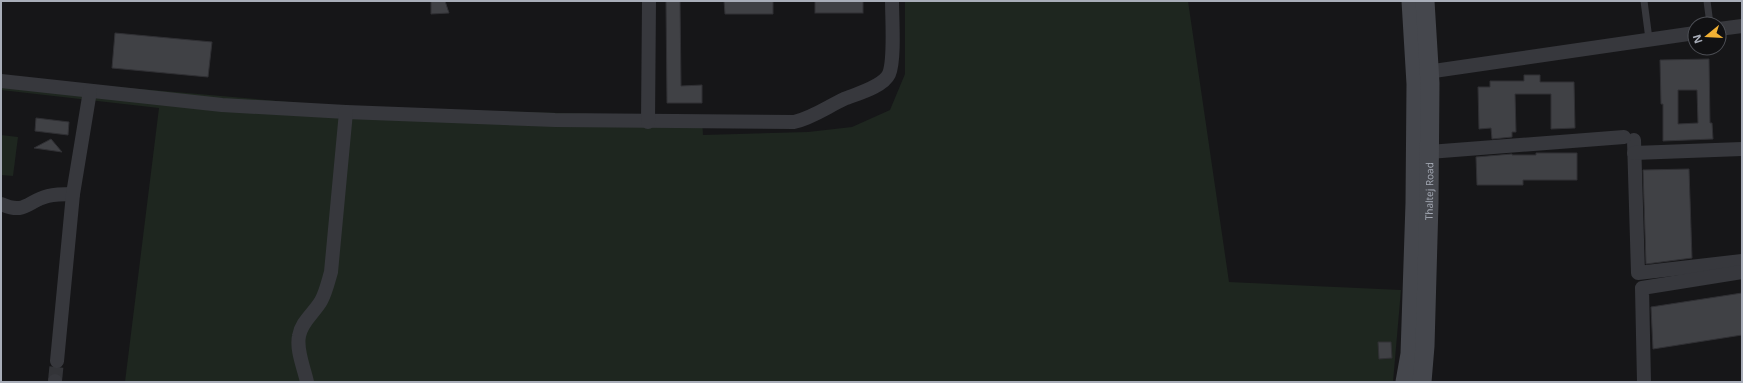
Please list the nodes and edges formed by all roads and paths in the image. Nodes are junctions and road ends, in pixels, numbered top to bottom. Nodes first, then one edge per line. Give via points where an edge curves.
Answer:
1 (649, 1) edge
2 (892, 1) edge
3 (1411, 1) edge
4 (1425, 1) edge
5 (1644, 1) edge
6 (1707, 1) edge
7 (1709, 16) edge
8 (1742, 26) edge
9 (1727, 28) edge
10 (1687, 34) edge
11 (1649, 39) junction
12 (1423, 72) junction
13 (1, 81) edge
14 (90, 91) junction
15 (346, 112) junction
16 (648, 122) junction
17 (1630, 144) junction
18 (1742, 149) edge
19 (1429, 152) junction
20 (73, 194) junction
21 (1, 204) edge
22 (1742, 261) edge
23 (1742, 272) edge
24 (57, 361) tunnel mouth
25 (307, 382) edge
26 (1405, 382) edge
27 (1422, 382) edge
28 (1644, 382) edge

1 - 16 street
2 - 16 street via 892,60 888,75 866,91 794,122
3 - 12 main road
4 - 12 main road, Thaltej Road
5 - 11 lane
6 - 7 lane
8 - 9 street
10 - 11 street
11 - 12 street
12 - 19 main road, Thaltej Road
12 - 26 main road via 1410,354
13 - 14 street
14 - 15 street via 222,105
14 - 20 street
15 - 16 street
15 - 25 street via 331,272 321,301 303,324 299,336 299,349
17 - 18 street
17 - 19 street
17 - 22 street via 1638,273
19 - 27 main road, Thaltej Road
20 - 21 street via 47,196 18,209
20 - 24 street
23 - 28 street via 1642,288

